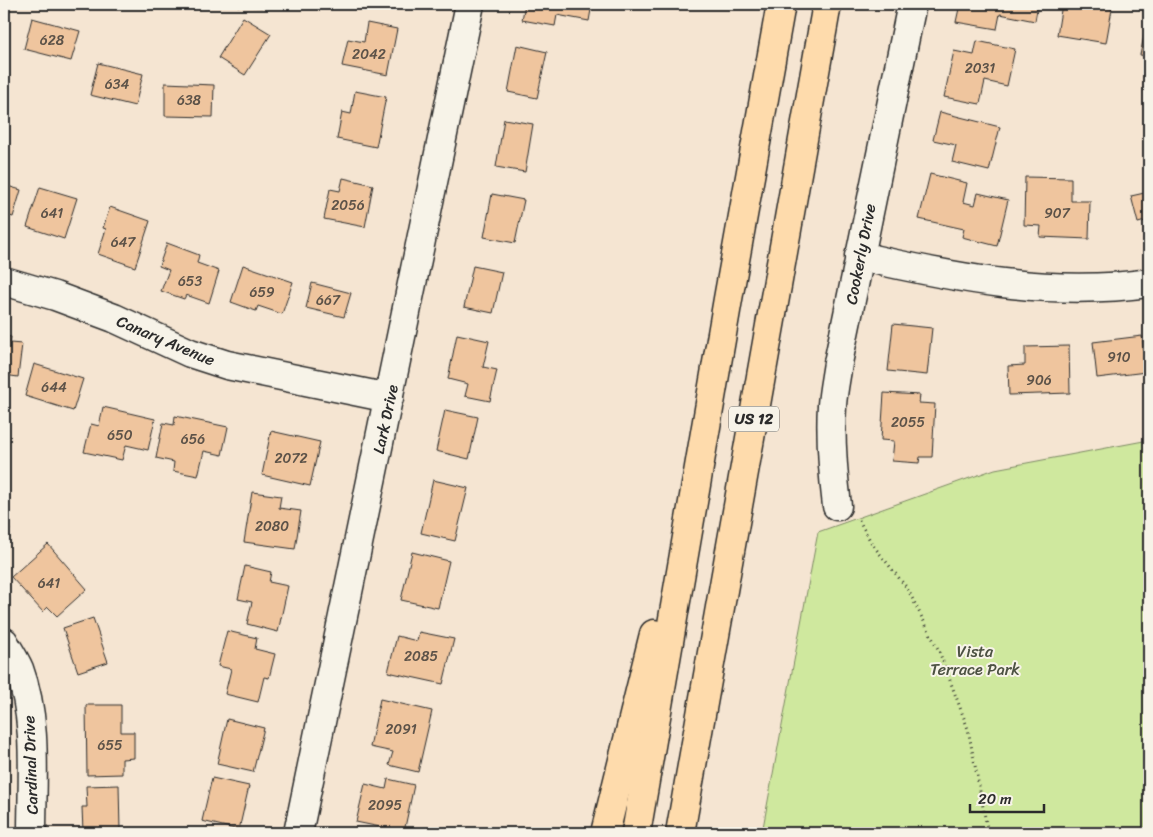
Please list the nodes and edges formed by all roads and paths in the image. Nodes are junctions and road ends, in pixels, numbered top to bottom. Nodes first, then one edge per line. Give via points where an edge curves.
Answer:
1 (470, 4) edge
2 (781, 4) edge
3 (827, 4) edge
4 (912, 4) edge
5 (859, 256) junction
6 (4, 281) edge
7 (1149, 283) edge
8 (389, 398) junction
9 (708, 414) junction
10 (837, 506) dead end
11 (872, 544) dead end
12 (4, 642) edge
13 (32, 833) edge
14 (298, 833) edge
15 (605, 833) edge
16 (636, 833) edge
17 (680, 833) edge
18 (988, 833) edge

1 - 8 street, Lark Drive
2 - 9 highway, US 12
3 - 17 highway, US 12
4 - 5 street, Cookerly Drive
5 - 7 street via 992,283 1087,288
5 - 10 street, Cookerly Drive via 832,405
6 - 8 street, Canary Avenue via 55,296 190,353 227,365
8 - 14 street, Lark Drive
9 - 15 highway
9 - 16 highway, US 12
11 - 18 path via 907,588 939,651 968,729
12 - 13 street, Cardinal Drive via 18,668 27,697 32,734

